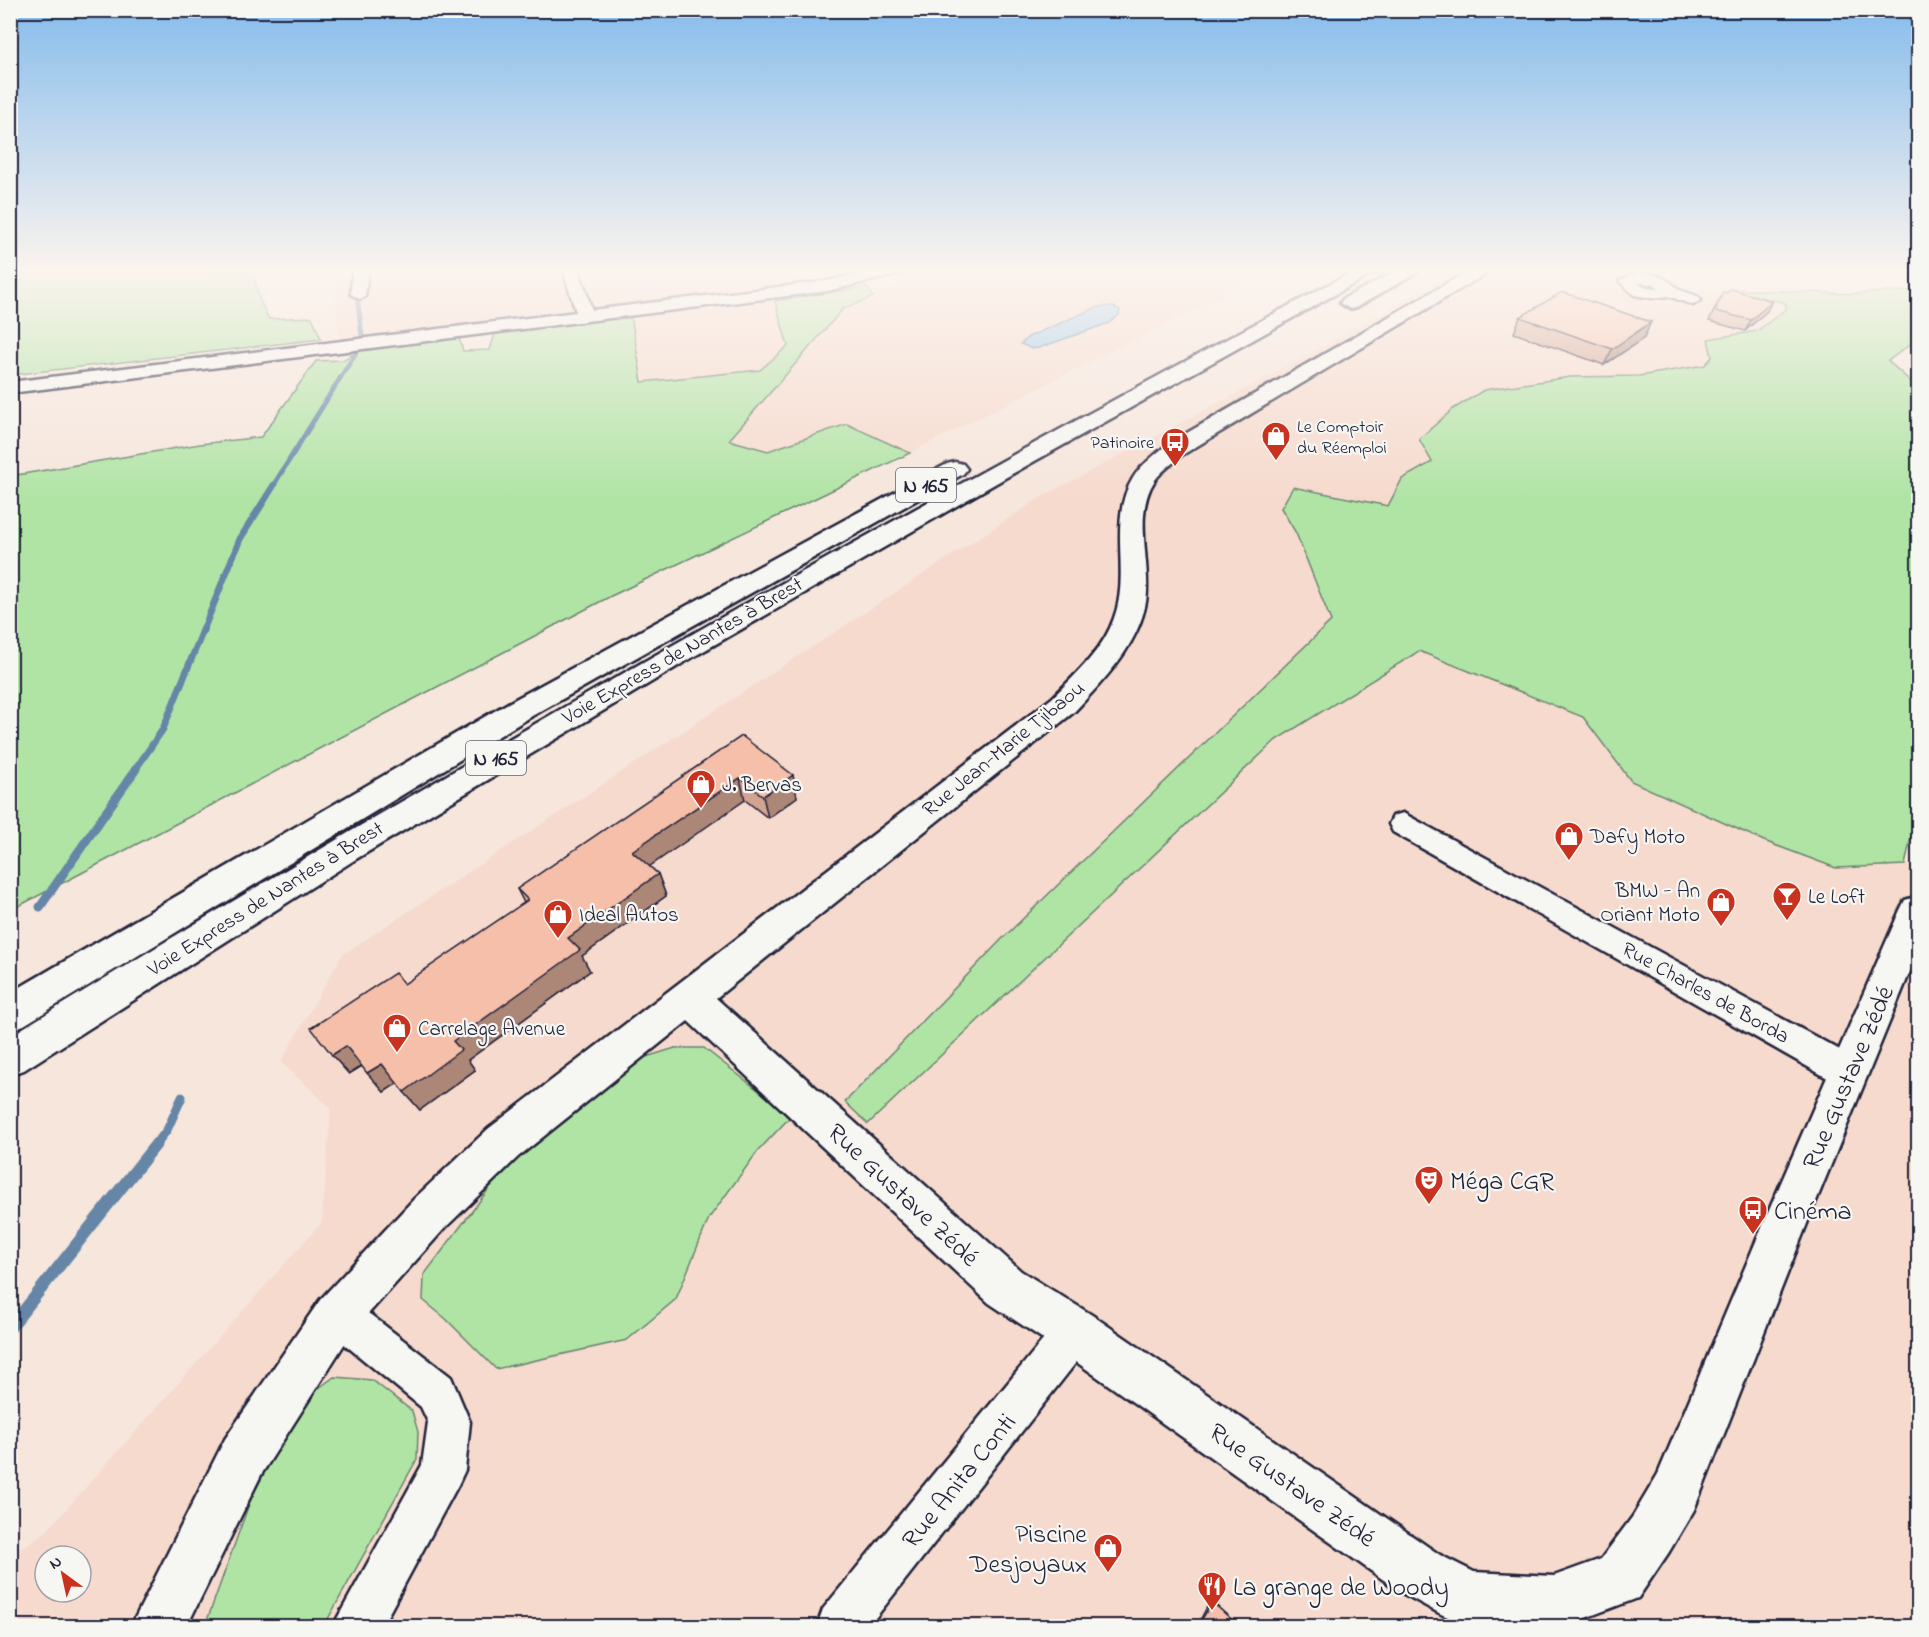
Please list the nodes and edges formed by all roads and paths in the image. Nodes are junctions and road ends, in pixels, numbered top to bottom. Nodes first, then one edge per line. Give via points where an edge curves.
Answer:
1 (348, 346) edge
2 (1190, 346) edge
3 (1226, 346) edge
4 (1260, 346) edge
5 (1352, 346) edge
6 (10, 388) edge
7 (991, 475) junction
8 (1403, 824) dead end
9 (1918, 910) edge
10 (691, 999) junction
11 (10, 1012) edge
12 (10, 1057) edge
13 (1850, 1073) junction
14 (336, 1316) junction
15 (1075, 1332) junction
16 (158, 1626) edge
17 (357, 1626) edge
18 (840, 1626) edge

1 - 6 street
2 - 11 main road, Voie Express de Nantes à Brest / N 165 via 663,628 354,806
3 - 7 main road, Voie Express de Nantes à Brest / N 165
4 - 7 main road via 1034,460
5 - 10 main road, Rue Jean-Marie Tjibaou via 1174,450 1144,479 1134,509 1135,563 1129,616 1107,659 1063,705
7 - 12 main road, Voie Express de Nantes à Brest / N 165 via 646,669
8 - 13 street, Rue Charles de Borda
9 - 13 main road, Rue Gustave Zédé
10 - 14 main road, Rue Jean-Marie Tjibaou via 503,1143 430,1213
10 - 15 main road, Rue Gustave Zédé via 1005,1287
13 - 15 main road, Rue Gustave Zédé via 1676,1492 1619,1579 1554,1603 1471,1599 1421,1574
14 - 16 main road, Rue Jean-Marie Tjibaou via 243,1457
14 - 17 street via 436,1392 449,1422 443,1470
15 - 18 street, Rue Anita Conti

